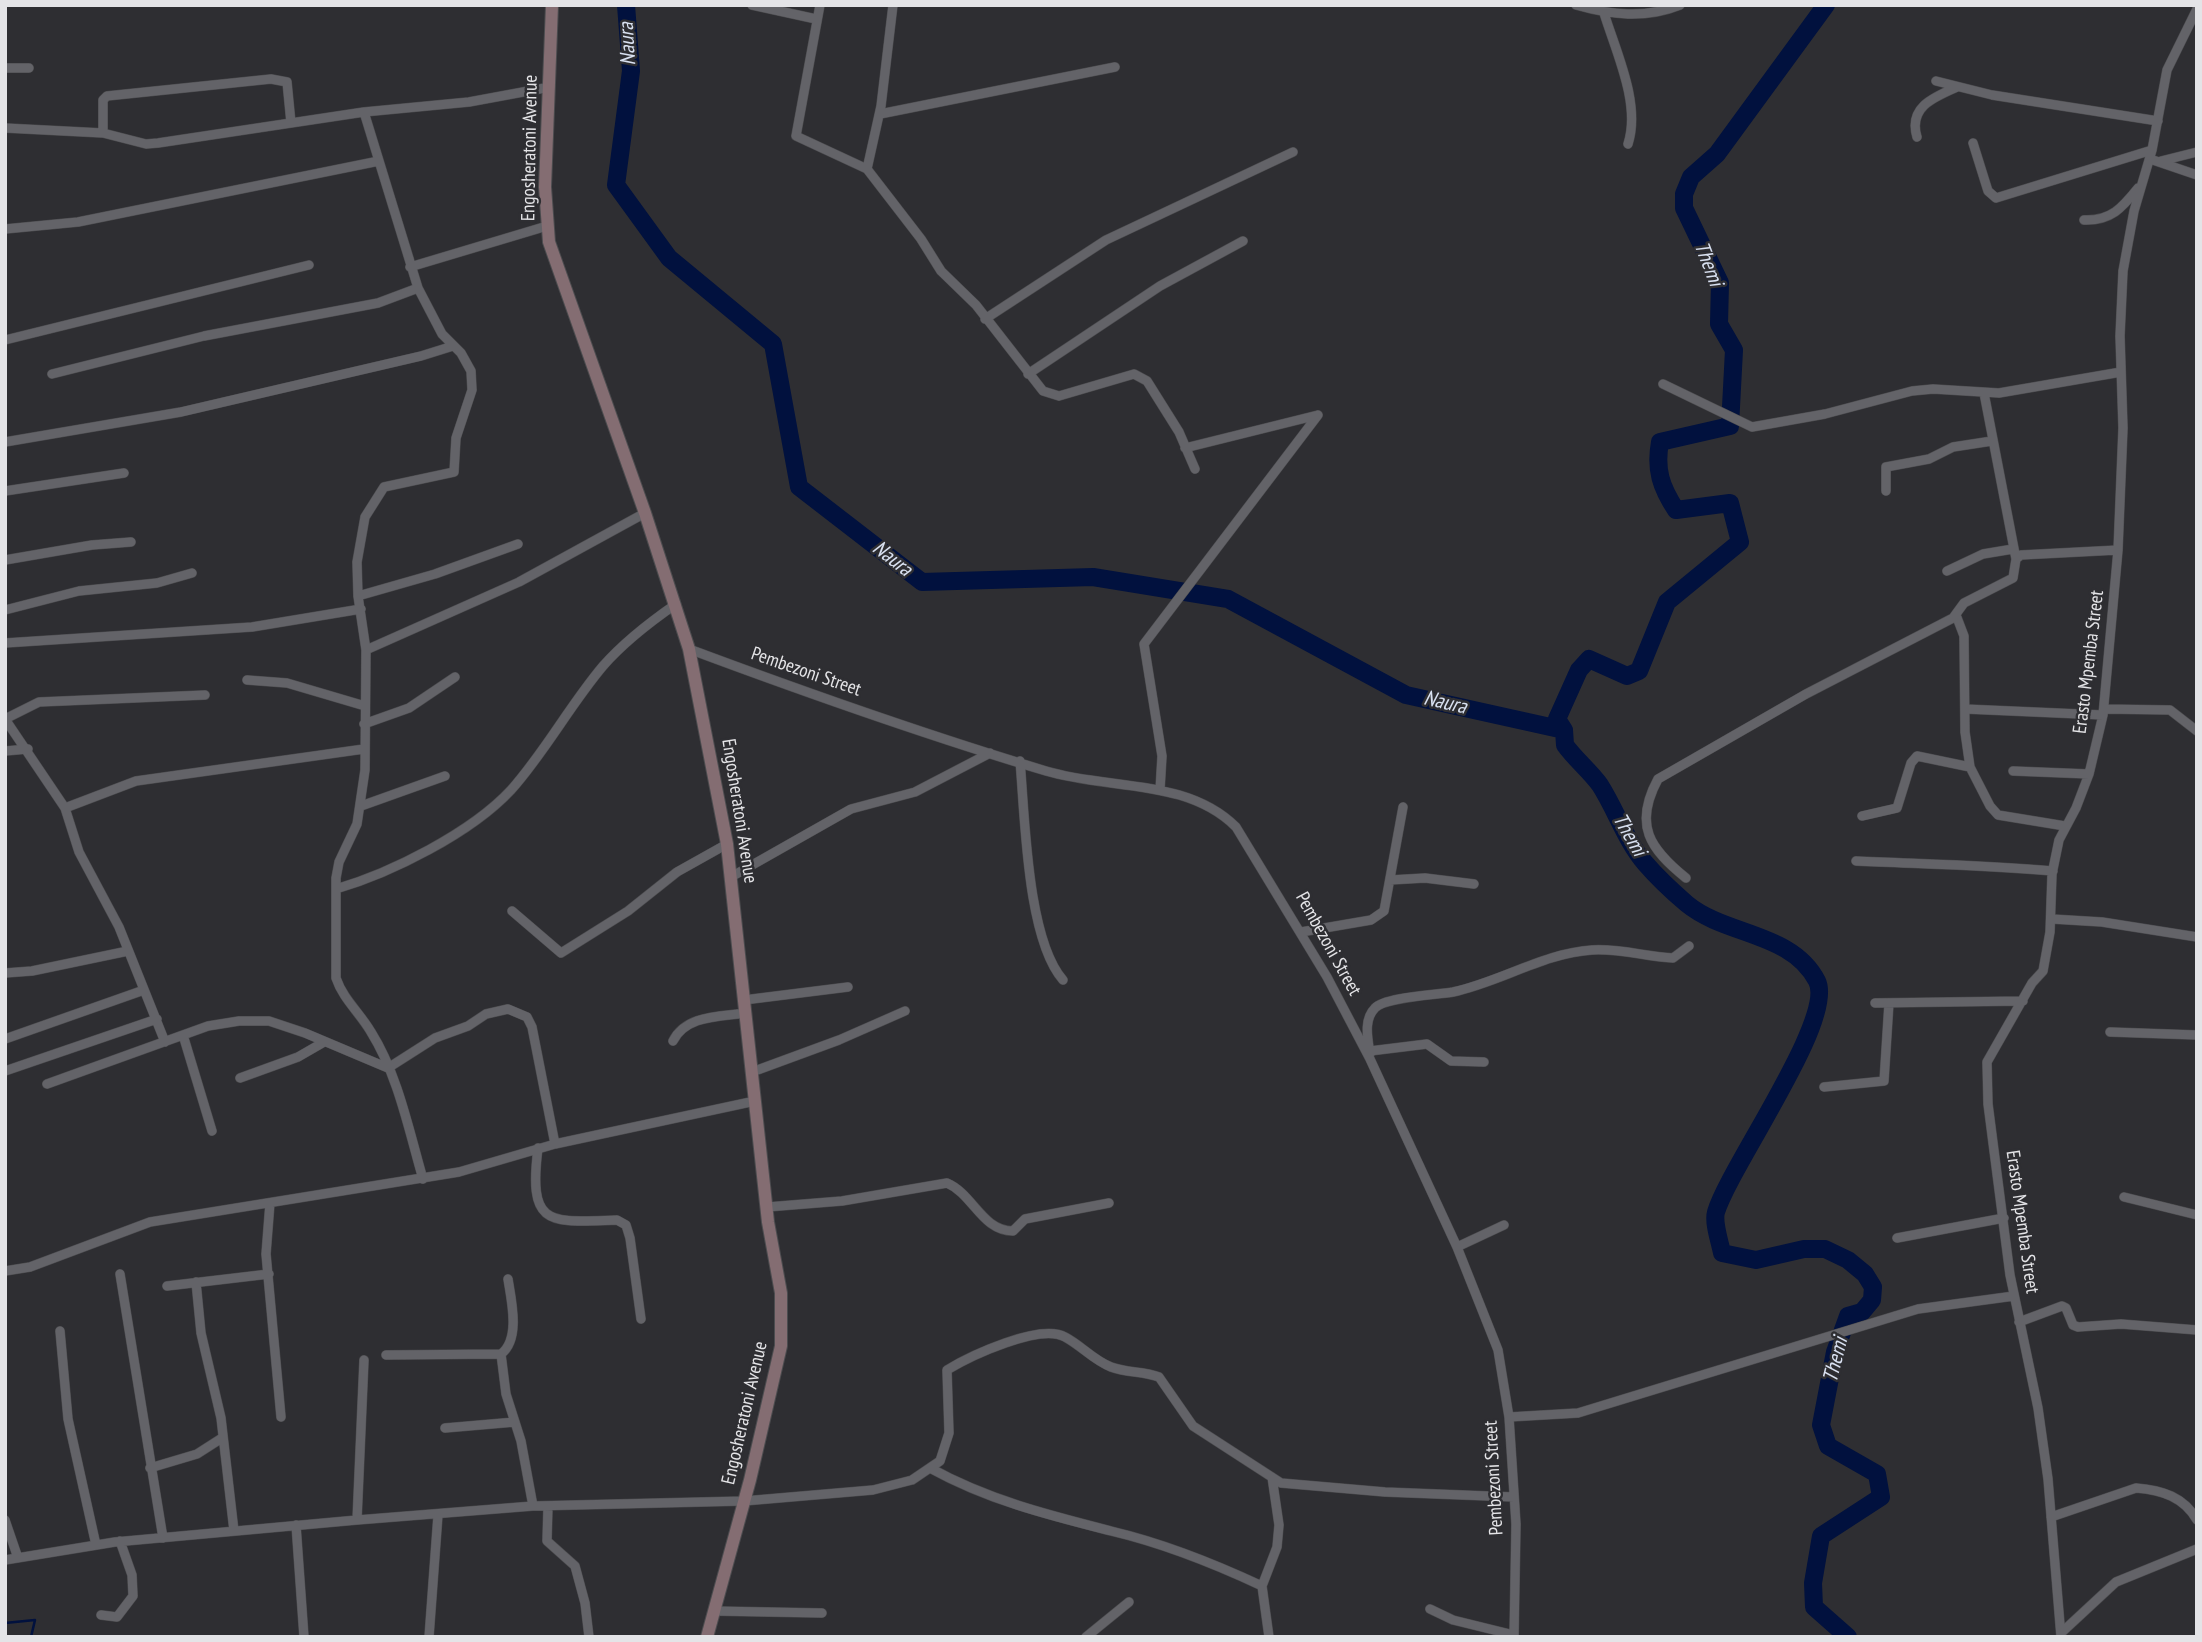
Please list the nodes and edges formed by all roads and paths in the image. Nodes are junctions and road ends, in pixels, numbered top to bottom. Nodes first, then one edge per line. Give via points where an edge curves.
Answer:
1 (552, 5) edge
2 (752, 5) edge
3 (820, 5) edge
4 (893, 5) edge
5 (1576, 5) edge
6 (1680, 5) edge
7 (1644, 9) edge
8 (2197, 9) edge
9 (1604, 13) junction
10 (816, 19) junction
11 (1115, 67) dead end
12 (5, 68) edge
13 (29, 68) dead end
14 (1936, 81) dead end
15 (550, 87) junction
16 (1957, 87) junction
17 (364, 112) junction
18 (880, 114) junction
19 (2158, 121) junction
20 (291, 123) junction
21 (5, 128) edge
22 (103, 133) junction
23 (1917, 136) dead end
24 (1973, 143) dead end
25 (1628, 144) dead end
26 (1293, 152) dead end
27 (2197, 152) edge
28 (2153, 157) junction
29 (379, 161) junction
30 (867, 169) junction
31 (2197, 175) edge
32 (2139, 187) junction
33 (2084, 220) dead end
34 (547, 226) junction
35 (5, 229) edge
36 (1243, 241) dead end
37 (309, 265) dead end
38 (410, 267) junction
39 (418, 288) junction
40 (985, 319) junction
41 (5, 340) edge
42 (453, 346) junction
43 (2121, 372) junction
44 (52, 374) dead end
45 (1028, 374) junction
46 (1664, 384) dead end
47 (1984, 393) junction
48 (1993, 441) junction
49 (5, 442) edge
50 (1185, 447) junction
51 (1195, 469) dead end
52 (124, 473) dead end
53 (5, 491) edge
54 (1886, 491) dead end
55 (645, 513) junction
56 (131, 542) dead end
57 (518, 544) dead end
58 (2013, 549) junction
59 (2118, 550) junction
60 (2016, 559) junction
61 (5, 560) edge
62 (1947, 571) dead end
63 (192, 573) dead end
64 (358, 596) junction
65 (676, 604) junction
66 (361, 609) junction
67 (5, 610) edge
68 (1956, 615) junction
69 (5, 643) edge
70 (690, 649) junction
71 (366, 650) junction
72 (455, 677) dead end
73 (247, 680) dead end
74 (205, 695) dead end
75 (365, 706) junction
76 (1965, 709) junction
77 (2104, 712) junction
78 (5, 719) edge
79 (364, 724) junction
80 (2197, 731) edge
81 (28, 749) junction
82 (364, 749) junction
83 (5, 751) edge
84 (990, 753) junction
85 (1020, 761) junction
86 (1970, 767) junction
87 (2012, 771) dead end
88 (2089, 774) junction
89 (445, 776) dead end
90 (1160, 790) junction
91 (361, 806) junction
92 (1404, 807) dead end
93 (65, 808) junction
94 (1862, 816) dead end
95 (2066, 826) junction
96 (727, 844) junction
97 (1856, 862) dead end
98 (2053, 871) junction
99 (731, 877) junction
100 (1686, 878) dead end
101 (1390, 880) junction
102 (1474, 884) dead end
103 (335, 889) junction
104 (512, 911) dead end
105 (2052, 919) junction
106 (1301, 932) junction
107 (2197, 937) edge
108 (1689, 946) dead end
109 (128, 951) junction
110 (5, 973) edge
111 (1063, 980) dead end
112 (848, 987) dead end
113 (144, 990) junction
114 (2023, 1001) junction
115 (1875, 1003) dead end
116 (1889, 1003) junction
117 (745, 1006) junction
118 (905, 1011) dead end
119 (157, 1019) junction
120 (2110, 1032) dead end
121 (183, 1035) junction
122 (2197, 1035) edge
123 (5, 1039) edge
124 (673, 1041) dead end
125 (165, 1042) junction
126 (324, 1042) junction
127 (1370, 1055) junction
128 (1484, 1062) dead end
129 (387, 1068) junction
130 (5, 1071) edge
131 (751, 1072) junction
132 (240, 1078) dead end
133 (47, 1084) dead end
134 (1825, 1087) dead end
135 (755, 1101) junction
136 (212, 1131) dead end
137 (555, 1144) junction
138 (538, 1149) junction
139 (423, 1179) junction
140 (2124, 1197) dead end
141 (270, 1203) junction
142 (1109, 1203) dead end
143 (767, 1207) junction
144 (2197, 1215) edge
145 (2004, 1219) junction
146 (1504, 1225) dead end
147 (1897, 1238) dead end
148 (1457, 1247) junction
149 (5, 1271) edge
150 (120, 1274) dead end
151 (269, 1274) junction
152 (508, 1279) dead end
153 (196, 1282) junction
154 (167, 1286) dead end
155 (2014, 1296) junction
156 (640, 1319) dead end
157 (2018, 1322) junction
158 (2197, 1330) edge
159 (60, 1331) dead end
160 (501, 1354) junction
161 (386, 1356) dead end
162 (364, 1360) dead end
163 (281, 1417) dead end
164 (1509, 1417) junction
165 (515, 1422) junction
166 (445, 1429) dead end
167 (222, 1438) junction
168 (150, 1468) junction
169 (930, 1468) junction
170 (1272, 1477) junction
171 (1514, 1497) junction
172 (744, 1501) junction
173 (533, 1506) junction
174 (548, 1506) junction
175 (438, 1515) junction
176 (2052, 1517) junction
177 (5, 1520) edge
178 (357, 1520) junction
179 (2197, 1520) edge
180 (296, 1525) junction
181 (234, 1531) junction
182 (163, 1538) junction
183 (120, 1541) junction
184 (96, 1545) junction
185 (2197, 1549) edge
186 (18, 1558) junction
187 (5, 1560) edge
188 (1262, 1586) junction
189 (1129, 1602) dead end
190 (1430, 1609) dead end
191 (714, 1611) junction
192 (822, 1613) dead end
193 (101, 1615) dead end
194 (2061, 1635) edge
195 (1514, 1636) edge
196 (304, 1637) edge
197 (429, 1637) edge
198 (589, 1637) edge
199 (707, 1637) edge
200 (1086, 1637) edge
201 (1269, 1637) edge

1 - 15 street, Engosheratoni Avenue
2 - 10 street
3 - 10 street
4 - 18 street
5 - 9 street
6 - 7 street
7 - 9 street
8 - 19 street, Erasto Mpemba Street via 2167,70
9 - 25 street via 1629,101
10 - 30 street via 796,136
11 - 18 street
12 - 13 street
14 - 16 street
15 - 17 street via 469,102
15 - 34 street, Engosheratoni Avenue
16 - 19 street
16 - 23 street via 1932,98 1916,114
17 - 20 street
17 - 29 street
18 - 30 street
19 - 28 street, Erasto Mpemba Street
20 - 22 street via 146,144
20 - 22 street via 287,82 271,79 107,96 103,100
21 - 22 street
24 - 28 street via 1988,191 1996,198
26 - 40 street via 1106,240
27 - 28 street
28 - 31 street
28 - 32 street, Erasto Mpemba Street
29 - 35 street via 78,222
29 - 38 street
30 - 40 street via 941,271 976,304
32 - 33 street via 2120,210 2098,220
32 - 43 street, Erasto Mpemba Street via 2123,271
34 - 38 street
34 - 55 street, Engosheratoni Avenue
36 - 45 street via 1160,286
37 - 41 street
38 - 39 street
39 - 42 street
39 - 44 street via 378,303 204,336
40 - 45 street
42 - 49 street via 181,412
42 - 64 street via 467,363 472,379 456,438 456,467 446,475 396,482 375,498 360,540
43 - 47 street
43 - 59 street, Erasto Mpemba Street
45 - 50 street via 1043,391 1059,396 1140,375 1158,396
46 - 47 street via 1752,427 1912,391
47 - 48 street
48 - 54 street via 1953,447 1929,459 1886,467
48 - 58 street
50 - 51 street
50 - 90 street via 1318,415 1144,644 1163,756
52 - 53 street
55 - 65 street, Engosheratoni Avenue
55 - 71 street via 519,582
56 - 61 street
57 - 64 street via 435,575
58 - 60 street
58 - 62 street via 1983,554
59 - 60 street via 2021,555
59 - 77 street, Erasto Mpemba Street
60 - 68 street via 2013,578 1964,603
63 - 67 street via 158,583 79,591
64 - 66 street
65 - 70 street, Engosheratoni Avenue
65 - 103 street via 603,667 530,766 493,806 425,851
66 - 69 street via 252,627
66 - 71 street
68 - 76 street via 1964,636
68 - 100 street via 1794,700 1658,779 1646,831 1662,858
70 - 84 street, Pembezoni Street
70 - 96 street, Engosheratoni Avenue
71 - 75 street
72 - 79 street via 409,708
73 - 75 street via 287,683
74 - 78 street via 40,702
75 - 79 street
76 - 77 street
76 - 86 street
77 - 80 street via 2170,710
77 - 88 street, Erasto Mpemba Street
78 - 81 street
79 - 82 street
81 - 83 street
81 - 93 street
82 - 91 street
82 - 93 street via 136,781
84 - 85 street, Pembezoni Street
84 - 99 street via 915,792 851,809
85 - 90 street, Pembezoni Street via 1048,771
85 - 111 street via 1038,920 1045,953
86 - 94 street via 1917,756 1898,808
86 - 95 street via 1998,815
87 - 88 street
88 - 95 street, Erasto Mpemba Street
89 - 91 street
90 - 106 street, Pembezoni Street via 1219,809 1236,827
91 - 103 street via 339,862
92 - 101 street
93 - 109 street via 79,852
95 - 98 street, Erasto Mpemba Street
96 - 99 street, Engosheratoni Avenue
96 - 104 street via 677,872 628,911 561,953
97 - 98 street
98 - 105 street, Erasto Mpemba Street
99 - 117 street, Engosheratoni Avenue
101 - 102 street via 1425,878
101 - 106 street via 1387,903 1379,916
103 - 129 street via 336,978 372,1032
105 - 107 street
105 - 114 street, Erasto Mpemba Street via 2043,971
106 - 127 street, Pembezoni Street
108 - 127 street via 1673,958 1616,950 1573,952 1455,992 1390,1000 1379,1004 1369,1017
109 - 110 street
109 - 113 street
112 - 117 street
113 - 119 street
113 - 123 street
114 - 116 street
114 - 145 street, Erasto Mpemba Street via 1987,1062 1988,1104
115 - 116 street
116 - 134 street via 1884,1080
117 - 124 street via 691,1022
117 - 131 street, Engosheratoni Avenue
118 - 131 street
119 - 125 street
119 - 130 street
120 - 122 street
121 - 125 street
121 - 126 street via 239,1021 269,1021
121 - 136 street
125 - 133 street
126 - 129 street
126 - 132 street via 289,1061
127 - 128 street via 1427,1044 1451,1061
127 - 148 street, Pembezoni Street
129 - 137 street via 486,1014 508,1009 520,1012 532,1027
129 - 139 street
131 - 135 street, Engosheratoni Avenue
135 - 137 street
135 - 143 street, Engosheratoni Avenue
137 - 138 street
138 - 139 street
138 - 156 street via 536,1198 544,1212 556,1220 617,1220 626,1225
139 - 141 street
140 - 144 street
141 - 149 street via 150,1222 30,1268
141 - 151 street
142 - 143 street via 1025,1219 1013,1231 994,1227 963,1193 947,1183 842,1201
143 - 172 street, Engosheratoni Avenue via 780,1293 781,1346
145 - 147 street
145 - 155 street, Erasto Mpemba Street
146 - 148 street
148 - 164 street, Pembezoni Street via 1498,1350
150 - 168 street
151 - 153 street
151 - 163 street
152 - 160 street via 513,1313 510,1339
153 - 154 street
153 - 167 street via 201,1334
155 - 157 street, Erasto Mpemba Street
155 - 164 street via 1918,1309 1578,1413
157 - 158 street via 2062,1306 2078,1327 2120,1324
157 - 176 street, Erasto Mpemba Street via 2038,1408
159 - 184 street via 68,1419
160 - 161 street
160 - 165 street
162 - 178 street
164 - 171 street, Pembezoni Street
165 - 166 street
165 - 173 street
167 - 168 street via 197,1454
167 - 181 street
168 - 182 street
169 - 170 street via 940,1461 949,1433 947,1370 1020,1338 1054,1333 1109,1366 1159,1377 1193,1426
169 - 172 street via 912,1480 873,1490
169 - 188 street via 1030,1511 1133,1538
170 - 171 street via 1312,1488
170 - 188 street via 1279,1525 1277,1547
171 - 195 street, Pembezoni Street
172 - 174 street
172 - 191 street, Engosheratoni Avenue
173 - 174 street
173 - 175 street
174 - 198 street via 547,1541 575,1566 586,1603
175 - 178 street
175 - 197 street
176 - 179 street via 2136,1488 2183,1500
176 - 194 street, Erasto Mpemba Street
177 - 186 street
178 - 180 street
180 - 181 street
180 - 196 street
181 - 182 street
182 - 183 street
183 - 184 street
183 - 193 street via 132,1574 133,1596 117,1617
184 - 186 street
185 - 194 street via 2116,1582
186 - 187 street
188 - 201 street
189 - 200 street
190 - 195 street
191 - 192 street
191 - 199 street, Engosheratoni Avenue

